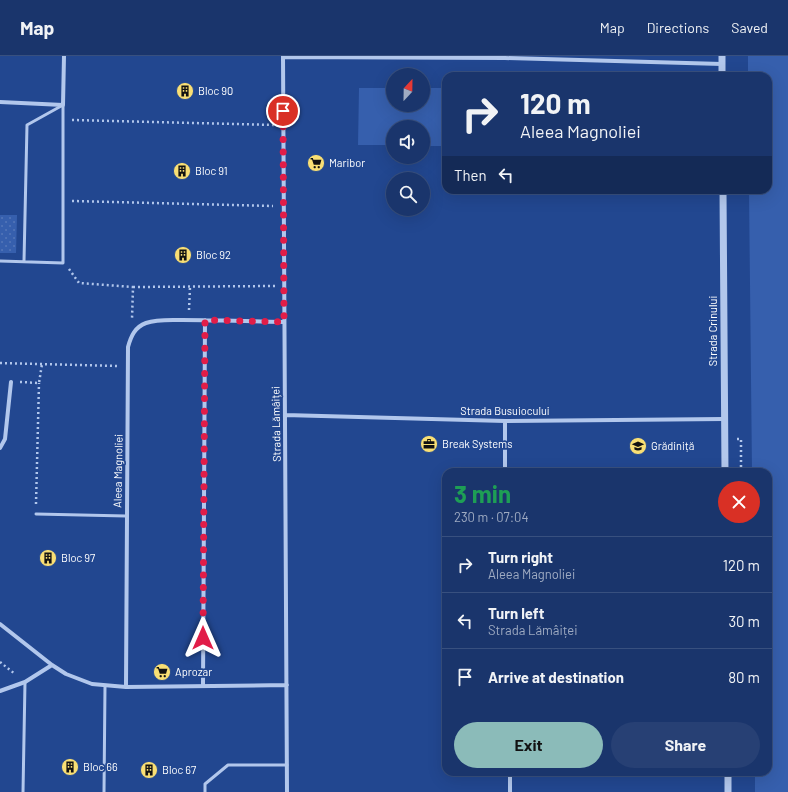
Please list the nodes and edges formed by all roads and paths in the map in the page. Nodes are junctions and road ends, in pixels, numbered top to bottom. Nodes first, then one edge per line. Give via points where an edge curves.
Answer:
1 (64, 56) edge
2 (283, 56) edge
3 (505, 57) edge
4 (722, 60) edge
5 (722, 72) edge
6 (0, 102) edge
7 (63, 105) junction
8 (63, 120) junction
9 (283, 125) junction
10 (723, 194) edge
11 (64, 201) junction
12 (284, 206) junction
13 (0, 261) edge
14 (24, 261) junction
15 (63, 263) junction
16 (284, 286) junction
17 (133, 287) junction
18 (190, 287) junction
19 (189, 320) junction
20 (205, 320) junction
21 (284, 322) junction
22 (131, 336) junction
23 (0, 363) edge
24 (42, 364) junction
25 (128, 366) junction
26 (11, 382) joint
27 (39, 383) junction
28 (285, 415) junction
29 (724, 419) junction
30 (505, 420) junction
31 (0, 448) edge
32 (505, 468) edge
33 (724, 468) edge
34 (36, 514) joint
35 (126, 516) junction
36 (0, 624) edge
37 (0, 662) edge
38 (52, 665) junction
39 (25, 682) junction
40 (287, 685) junction
41 (105, 686) junction
42 (203, 686) junction
43 (126, 687) junction
44 (0, 691) edge
45 (287, 765) junction
46 (510, 776) edge
47 (728, 776) edge
48 (24, 792) edge
49 (104, 792) edge
50 (205, 792) edge
51 (287, 792) edge
52 (510, 792) edge
53 (728, 792) edge

1 - 7 street
2 - 3 street
2 - 9 street, Strada Lămâiței
3 - 4 street
4 - 5 street
6 - 7 street
7 - 8 lane
7 - 14 lane via 27,125
8 - 9 path
8 - 11 lane
9 - 12 street, Strada Lămâiței
10 - 29 street, Strada Crinului
11 - 12 path
11 - 15 lane
12 - 16 street, Strada Lămâiței
13 - 14 lane
14 - 15 lane
15 - 17 path via 79,283
16 - 18 path
16 - 21 street, Strada Lămâiței
17 - 18 path
17 - 22 path
18 - 19 path
19 - 20 street
19 - 22 street via 154,321 138,328
20 - 21 street
20 - 42 street
21 - 28 street, Strada Lămâiței
22 - 25 street, Aleea Magnoliei
23 - 24 path
24 - 25 path
24 - 27 path
25 - 35 street, Aleea Magnoliei
26 - 27 path
26 - 31 street via 5,439
27 - 34 path
28 - 30 street, Strada Busuiocului
28 - 40 street, Strada Lămâiței
29 - 30 street, Strada Busuiocului
29 - 33 street, Strada Crinului
30 - 32 street
34 - 35 lane
35 - 43 street, Aleea Magnoliei
36 - 38 street
37 - 39 path
38 - 39 street
38 - 41 street via 80,680
39 - 44 street
39 - 48 lane
40 - 42 street
40 - 45 street, Strada Lămâiței
41 - 43 street
41 - 49 lane
42 - 43 street
45 - 50 lane via 228,765 205,784
45 - 51 street, Strada Lămâiței
46 - 52 street
47 - 53 street

